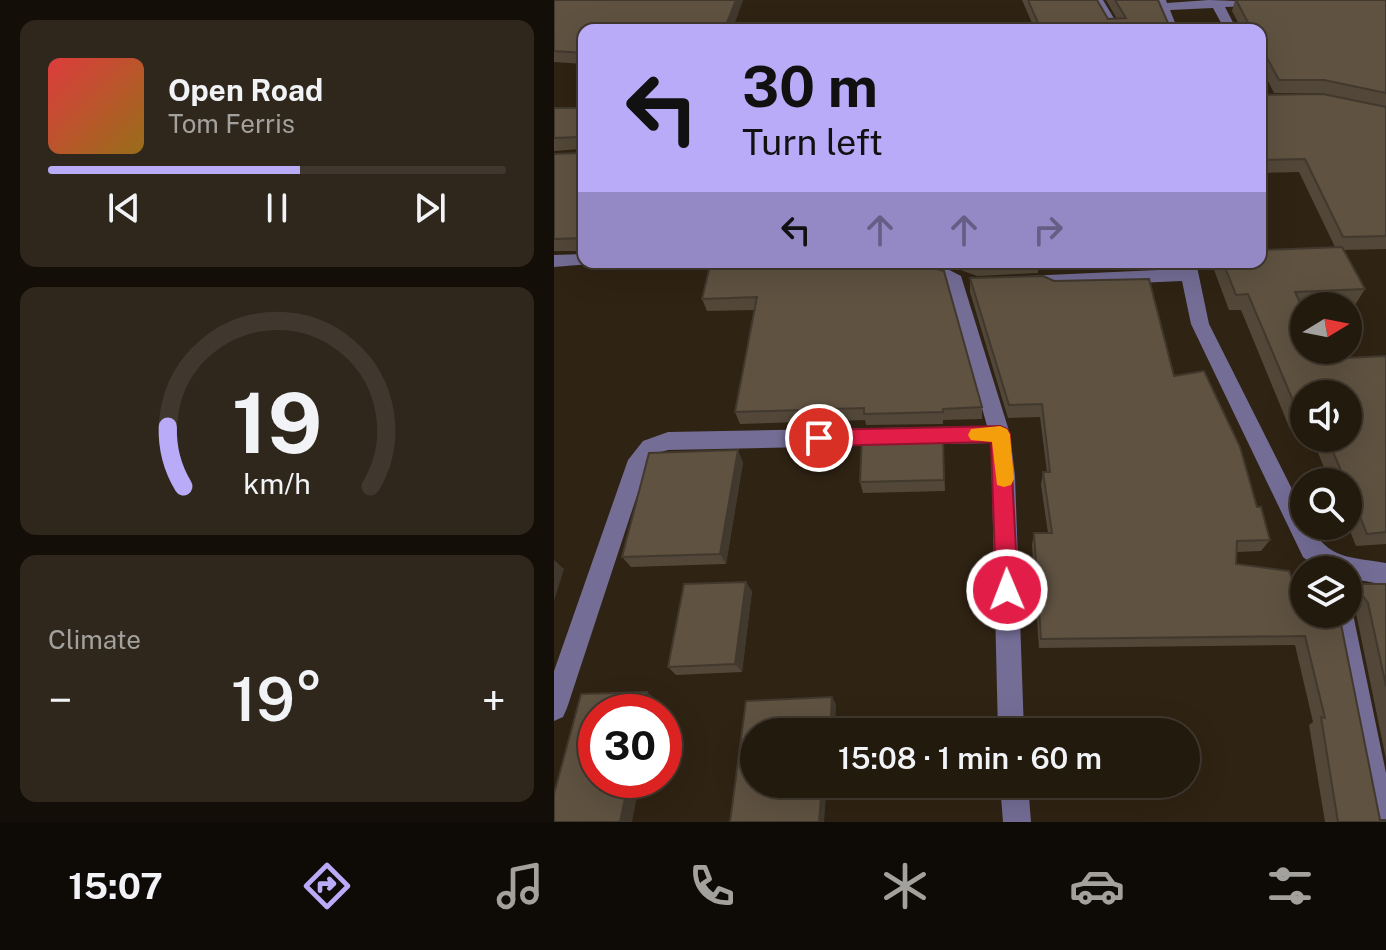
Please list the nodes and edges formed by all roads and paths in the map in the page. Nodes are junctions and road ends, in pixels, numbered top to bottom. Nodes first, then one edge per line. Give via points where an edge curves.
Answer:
1 (1097, 0) edge
2 (1275, 1) edge
3 (1216, 2) edge
4 (1161, 3) edge
5 (1111, 24) edge
6 (1170, 24) edge
7 (1228, 24) edge
8 (578, 260) edge
9 (554, 261) edge
10 (931, 268) edge
11 (1189, 268) edge
12 (955, 280) junction
13 (1008, 283) edge
14 (977, 285) edge
15 (1000, 434) junction
16 (1318, 556) edge
17 (1362, 571) edge
18 (1386, 574) edge
19 (1344, 628) edge
20 (554, 708) edge
21 (1011, 718) edge
22 (1015, 798) edge
23 (1017, 822) edge
24 (1382, 822) edge

1 - 5 street
2 - 3 street
3 - 4 street
3 - 7 street
4 - 6 street
8 - 9 street
10 - 12 street
11 - 13 street
11 - 16 street via 1200,324
12 - 14 street
12 - 15 street
15 - 20 street via 668,441 650,447 638,460
15 - 21 street
17 - 18 street
19 - 24 street
22 - 23 street

